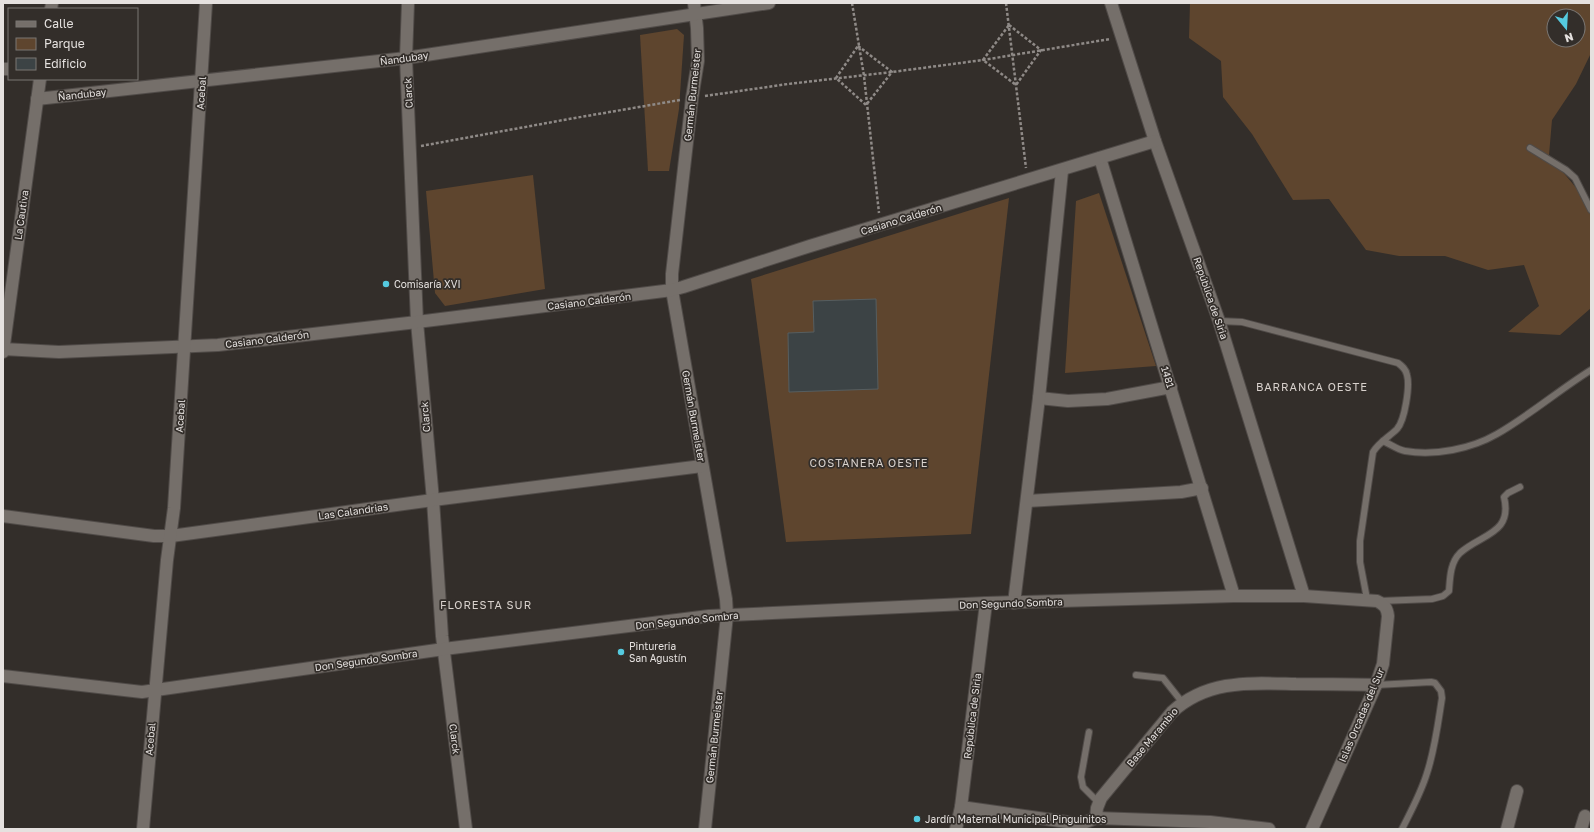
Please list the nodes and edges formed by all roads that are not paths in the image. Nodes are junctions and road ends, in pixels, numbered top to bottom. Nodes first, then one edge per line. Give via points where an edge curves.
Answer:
1 (206, 3) edge
2 (408, 3) edge
3 (769, 3) edge
4 (1111, 3) edge
5 (694, 9) edge
6 (406, 58) junction
7 (40, 80) edge
8 (202, 81) junction
9 (37, 99) junction
10 (1155, 141) junction
11 (1530, 148) dead end
12 (1100, 158) junction
13 (1062, 170) junction
14 (1591, 210) edge
15 (672, 290) junction
16 (1219, 320) junction
17 (417, 322) junction
18 (184, 347) junction
19 (3, 349) edge
20 (3, 352) edge
21 (1591, 370) edge
22 (1171, 387) junction
23 (1039, 398) junction
24 (1383, 440) junction
25 (702, 466) junction
26 (1520, 487) dead end
27 (1202, 488) junction
28 (433, 500) junction
29 (1026, 501) junction
30 (3, 516) edge
31 (170, 536) junction
32 (1234, 596) junction
33 (1304, 596) junction
34 (1372, 600) junction
35 (986, 603) junction
36 (1014, 603) junction
37 (727, 615) junction
38 (444, 649) junction
39 (1136, 675) dead end
40 (3, 676) edge
41 (1376, 685) junction
42 (154, 690) junction
43 (1182, 702) junction
44 (1089, 732) dead end
45 (1517, 791) dead end
46 (1098, 802) junction
47 (960, 807) junction
48 (1585, 816) dead end
49 (1096, 818) junction
50 (1210, 826) edge
51 (1081, 827) edge
52 (143, 829) edge
53 (466, 829) edge
54 (705, 829) edge
55 (956, 829) edge
56 (1270, 829) edge
57 (1312, 829) edge
58 (1402, 829) edge
59 (1507, 829) edge
60 (1581, 829) edge

1 - 8 street, Acebal
2 - 6 street, Clarck
3 - 5 street, Ñandubay
4 - 10 street, República de Siria
5 - 6 street, Ñandubay via 554,35
5 - 15 street, Germán Burmeister via 698,61
6 - 8 street, Ñandubay
6 - 17 street, Clarck
7 - 9 street, La Cautiva
8 - 9 street, Ñandubay
8 - 18 street, Acebal
9 - 19 street, La Cautiva
10 - 12 street, Casiano Calderón
10 - 16 street, República de Siria
11 - 14 lane via 1575,178
12 - 13 street, Casiano Calderón
12 - 22 street, 1481
13 - 15 street, Casiano Calderón
13 - 23 street
15 - 17 street, Casiano Calderón
15 - 25 street, Germán Burmeister
16 - 24 lane via 1242,322 1398,363 1404,368 1408,382 1403,418 1397,428
16 - 33 street, República de Siria
17 - 18 street, Casiano Calderón
17 - 28 street, Clarck
18 - 19 street, Casiano Calderón via 59,352
18 - 31 street, Acebal
19 - 20 street, La Cautiva
21 - 24 lane via 1497,434 1480,442 1436,452 1404,451
22 - 23 street via 1107,399 1068,401
22 - 27 street, 1481
23 - 29 street
24 - 34 lane via 1373,452 1360,541 1360,562
25 - 28 street, Las Calandrias
25 - 37 street, Germán Burmeister
26 - 34 lane via 1504,497 1507,506 1500,527 1460,553 1450,570 1449,591 1443,596 1432,599
27 - 29 street via 1182,492
27 - 32 street, 1481
28 - 31 street, Las Calandrias
28 - 38 street, Clarck
29 - 36 street
30 - 31 street, Las Calandrias
31 - 42 street, Acebal
32 - 33 street, Don Segundo Sombra
32 - 36 street, Don Segundo Sombra
33 - 34 street, Don Segundo Sombra
34 - 41 street, Islas Orcadas del Sur via 1384,604 1388,616 1383,664
35 - 36 street, Don Segundo Sombra
35 - 37 street, Don Segundo Sombra
35 - 47 street, República de Siria
37 - 38 street, Don Segundo Sombra
37 - 54 street, Germán Burmeister
38 - 42 street, Don Segundo Sombra
38 - 53 street, Clarck
39 - 43 lane via 1162,678
40 - 42 street, Don Segundo Sombra via 142,692
41 - 43 street, Base Marambio via 1232,684 1204,691
41 - 57 street, Islas Orcadas del Sur
41 - 58 lane via 1431,682 1441,691 1441,706 1428,768
42 - 52 street, Acebal
43 - 46 street, Base Marambio
44 - 46 lane via 1081,777 1083,786
45 - 59 street
46 - 49 street
47 - 51 street
47 - 55 street, República de Siria
48 - 60 street
49 - 50 street
49 - 51 street via 1088,820
50 - 56 street

